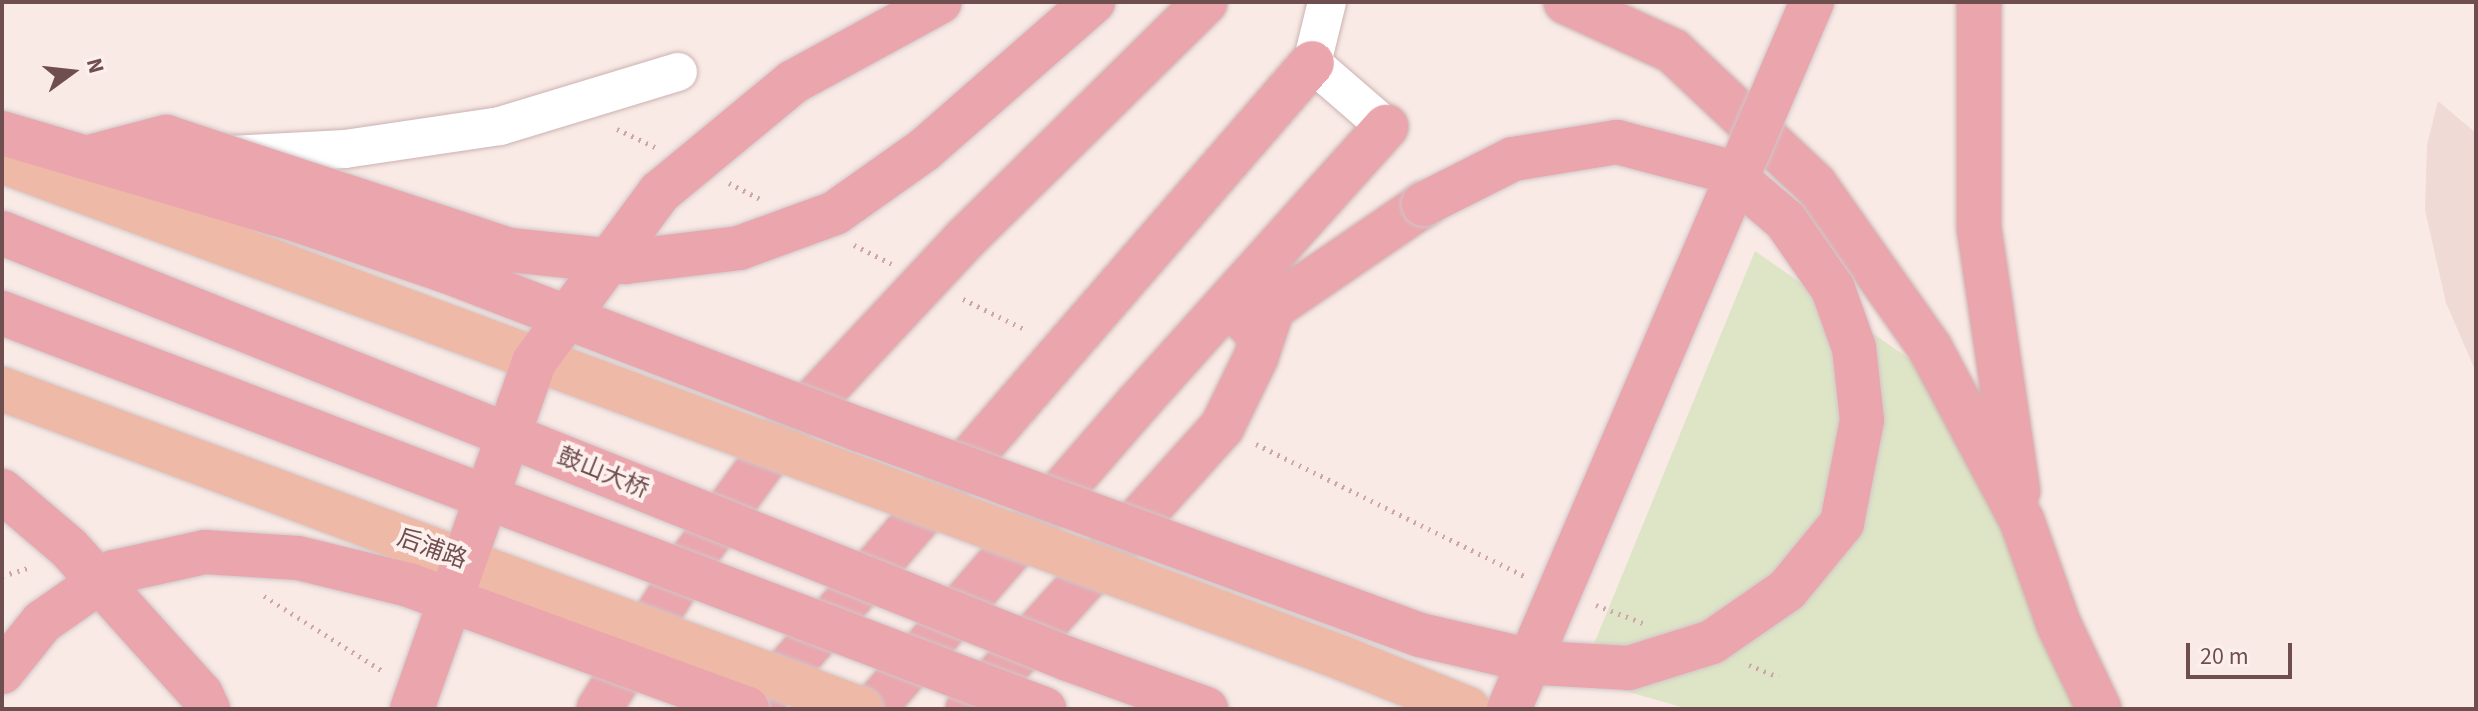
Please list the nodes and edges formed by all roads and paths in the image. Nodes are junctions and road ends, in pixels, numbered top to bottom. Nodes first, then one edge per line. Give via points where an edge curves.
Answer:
1 (940, 2) edge
2 (1093, 2) edge
3 (1205, 2) edge
4 (1327, 2) edge
5 (1566, 2) edge
6 (1812, 2) edge
7 (1979, 2) edge
8 (1312, 63) junction
9 (678, 72) dead end
10 (1386, 127) joint
11 (2, 135) edge
12 (89, 157) junction
13 (2, 161) edge
14 (2, 233) edge
15 (959, 297) dead end
16 (1273, 306) junction
17 (2, 313) edge
18 (1024, 329) dead end
19 (2, 389) edge
20 (1139, 402) junction
21 (1256, 444) dead end
22 (2, 491) edge
23 (2022, 521) junction
24 (1526, 577) dead end
25 (268, 599) dead end
26 (2, 672) edge
27 (400, 692) edge
28 (208, 709) edge
29 (599, 709) edge
30 (747, 709) edge
31 (754, 709) edge
32 (861, 709) edge
33 (873, 709) edge
34 (968, 709) edge
35 (1044, 709) edge
36 (1206, 709) edge
37 (1468, 709) edge
38 (1509, 709) edge
39 (2099, 709) edge

1 - 27 highway, bridge via 793,82 660,192 534,362
2 - 12 highway, bridge via 924,150 835,213 739,248 625,262 510,250 166,137
3 - 29 highway via 965,239 785,432 693,558
4 - 8 lane
5 - 23 highway via 1673,51 1815,185 1930,348
6 - 38 highway, bridge
7 - 23 highway via 1979,228
8 - 10 lane
8 - 31 highway
9 - 11 lane via 500,126 345,149 154,158
10 - 20 highway
11 - 12 highway, bridge
12 - 16 highway, bridge via 446,271 1420,635 1540,663 1629,668 1712,642 1787,590 1842,523 1862,420 1854,348 1833,289 1785,220 1727,171 1617,142 1513,159 1424,204
13 - 37 main road, bridge
14 - 36 highway, 鼓山大桥, bridge via 1068,659
15 - 18 path
16 - 20 highway
16 - 34 highway via 1256,357 1222,427
17 - 35 highway, bridge
19 - 32 main road, 后浦路, bridge
20 - 33 highway
21 - 24 path
22 - 28 highway, bridge via 69,548 201,694
23 - 39 highway via 2059,625
25 - 27 path
26 - 30 highway, bridge via 42,622 114,572 205,552 298,558 409,585

